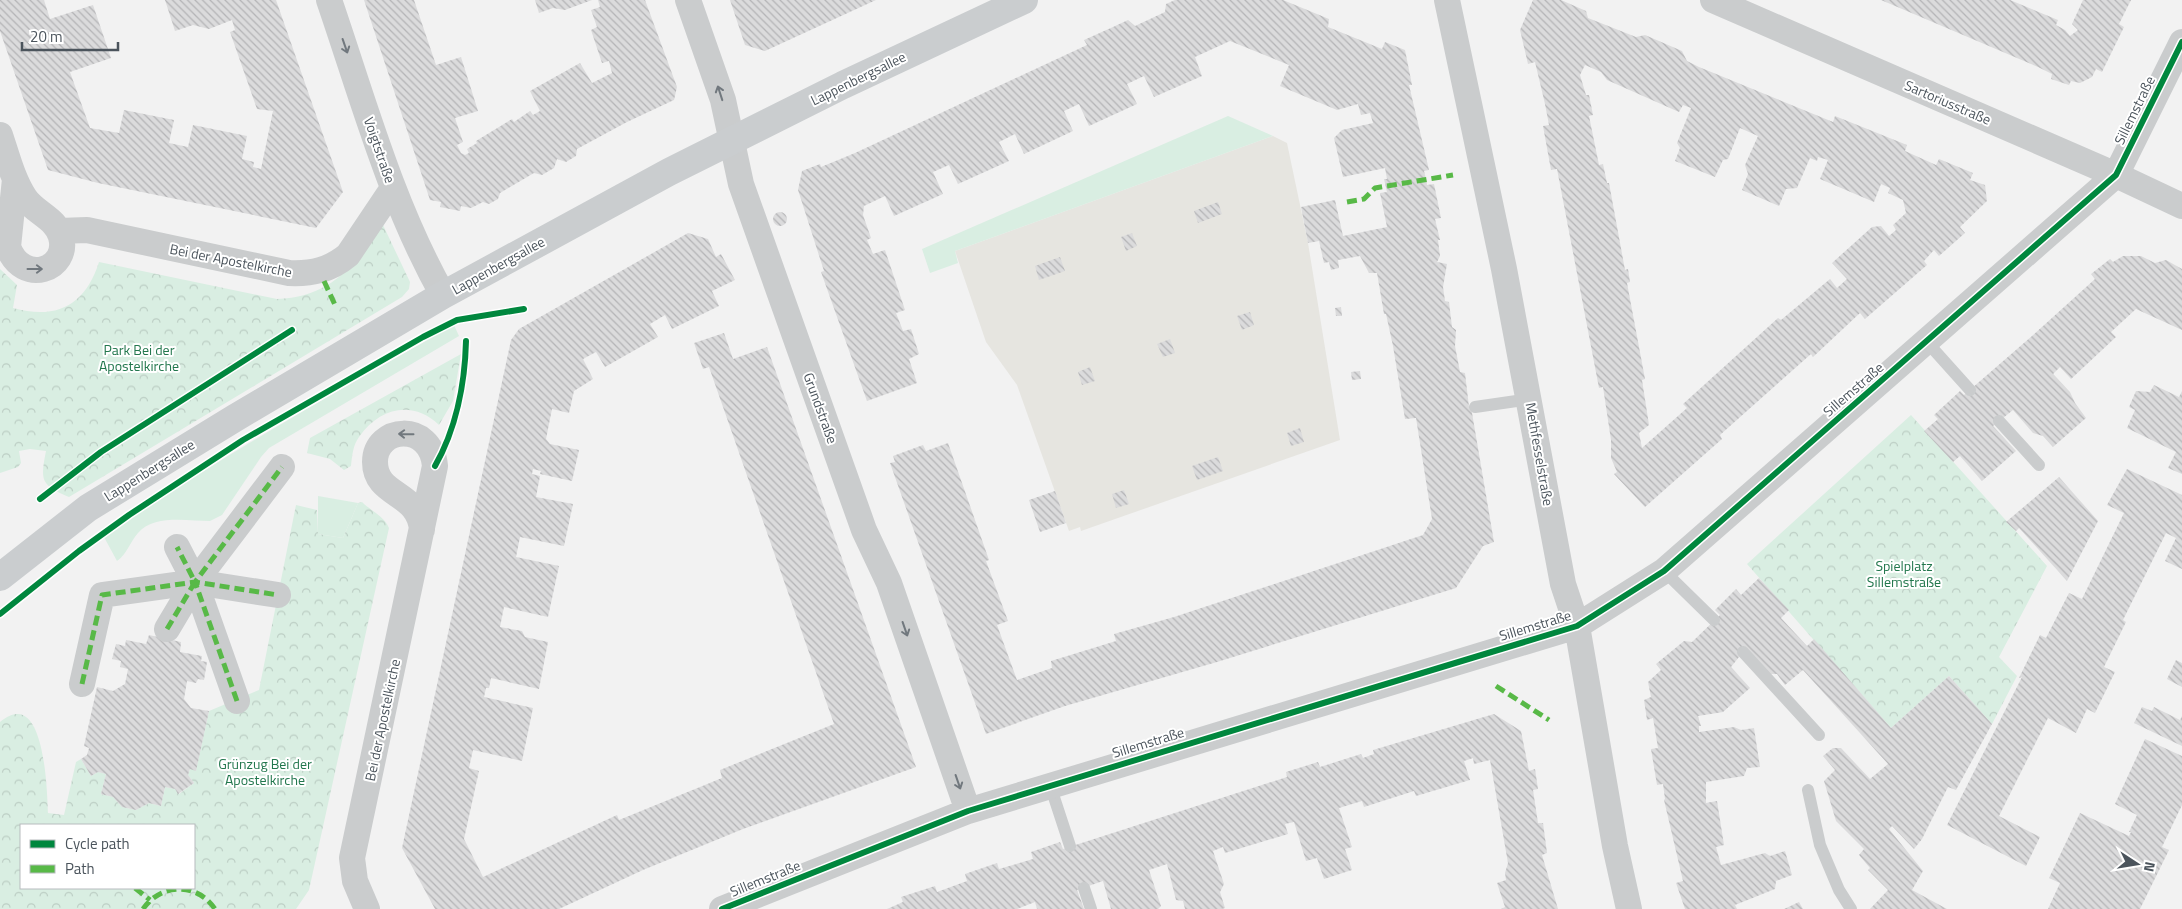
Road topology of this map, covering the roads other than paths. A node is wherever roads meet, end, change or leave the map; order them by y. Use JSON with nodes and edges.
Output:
{"nodes":[{"id":1,"x":329,"y":0,"type":"edge"},
{"id":2,"x":688,"y":0,"type":"edge"},
{"id":3,"x":1024,"y":0,"type":"edge"},
{"id":4,"x":1447,"y":0,"type":"edge"},
{"id":5,"x":1713,"y":0,"type":"edge"},
{"id":6,"x":2182,"y":42,"type":"edge"},
{"id":7,"x":0,"y":134,"type":"edge"},
{"id":8,"x":732,"y":140,"type":"junction"},
{"id":9,"x":2116,"y":175,"type":"junction"},
{"id":10,"x":15,"y":179,"type":"junction"},
{"id":11,"x":392,"y":188,"type":"junction"},
{"id":12,"x":2182,"y":206,"type":"edge"},
{"id":13,"x":59,"y":231,"type":"junction"},
{"id":14,"x":443,"y":295,"type":"junction"},
{"id":15,"x":1926,"y":341,"type":"junction"},
{"id":16,"x":1970,"y":390,"type":"dead end"},
{"id":17,"x":1530,"y":399,"type":"junction"},
{"id":18,"x":1475,"y":407,"type":"dead end"},
{"id":19,"x":1999,"y":421,"type":"dead end"},
{"id":20,"x":2039,"y":465,"type":"dead end"},
{"id":21,"x":282,"y":467,"type":"dead end"},
{"id":22,"x":422,"y":530,"type":"dead end"},
{"id":23,"x":177,"y":547,"type":"dead end"},
{"id":24,"x":1664,"y":571,"type":"junction"},
{"id":25,"x":0,"y":577,"type":"edge"},
{"id":26,"x":195,"y":582,"type":"junction"},
{"id":27,"x":278,"y":596,"type":"dead end"},
{"id":28,"x":1714,"y":620,"type":"dead end"},
{"id":29,"x":1577,"y":626,"type":"junction"},
{"id":30,"x":167,"y":630,"type":"dead end"},
{"id":31,"x":1743,"y":652,"type":"dead end"},
{"id":32,"x":82,"y":684,"type":"dead end"},
{"id":33,"x":237,"y":701,"type":"dead end"},
{"id":34,"x":1819,"y":735,"type":"dead end"},
{"id":35,"x":1050,"y":785,"type":"junction"},
{"id":36,"x":1808,"y":790,"type":"dead end"},
{"id":37,"x":968,"y":811,"type":"junction"},
{"id":38,"x":1070,"y":846,"type":"dead end"},
{"id":39,"x":1084,"y":888,"type":"dead end"},
{"id":40,"x":368,"y":909,"type":"edge"},
{"id":41,"x":722,"y":909,"type":"edge"},
{"id":42,"x":1091,"y":909,"type":"edge"},
{"id":43,"x":1629,"y":909,"type":"edge"},
{"id":44,"x":1851,"y":909,"type":"edge"}],
"edges":[{"from":1,"to":11,"type":"street","name":"Voigtstraße","one_way":true},
{"from":8,"to":2,"type":"street","name":"Grundstraße","one_way":true},
{"from":3,"to":8,"type":"street","name":"Lappenbergsallee"},
{"from":4,"to":17,"type":"street","name":"Methfesselstraße"},
{"from":5,"to":9,"type":"street","name":"Sartoriusstraße"},
{"from":6,"to":9,"type":"street","name":"Sillemstraße"},
{"from":7,"to":10,"type":"street"},
{"from":8,"to":14,"type":"street","name":"Lappenbergsallee"},
{"from":8,"to":37,"type":"street","name":"Grundstraße","one_way":true},
{"from":9,"to":12,"type":"street","name":"Sartoriusstraße"},
{"from":9,"to":15,"type":"street","name":"Sillemstraße"},
{"from":10,"to":13,"type":"street"},
{"from":10,"to":13,"type":"street","one_way":true},
{"from":11,"to":13,"type":"street","name":"Bei der Apostelkirche"},
{"from":11,"to":14,"type":"street","name":"Voigtstraße"},
{"from":14,"to":25,"type":"street","name":"Lappenbergsallee"},
{"from":15,"to":16,"type":"lane"},
{"from":15,"to":24,"type":"street","name":"Sillemstraße"},
{"from":17,"to":18,"type":"lane"},
{"from":17,"to":29,"type":"street","name":"Methfesselstraße"},
{"from":19,"to":20,"type":"lane"},
{"from":21,"to":26,"type":"street"},
{"from":22,"to":40,"type":"street","name":"Bei der Apostelkirche"},
{"from":23,"to":26,"type":"street"},
{"from":24,"to":28,"type":"lane"},
{"from":24,"to":29,"type":"street","name":"Sillemstraße"},
{"from":26,"to":27,"type":"street"},
{"from":26,"to":30,"type":"street"},
{"from":26,"to":32,"type":"street"},
{"from":26,"to":33,"type":"street"},
{"from":29,"to":35,"type":"street","name":"Sillemstraße"},
{"from":29,"to":43,"type":"street","name":"Methfesselstraße"},
{"from":31,"to":34,"type":"lane"},
{"from":35,"to":37,"type":"street","name":"Sillemstraße"},
{"from":35,"to":38,"type":"lane"},
{"from":36,"to":44,"type":"lane"},
{"from":37,"to":41,"type":"street","name":"Sillemstraße"},
{"from":39,"to":42,"type":"lane"}]}
